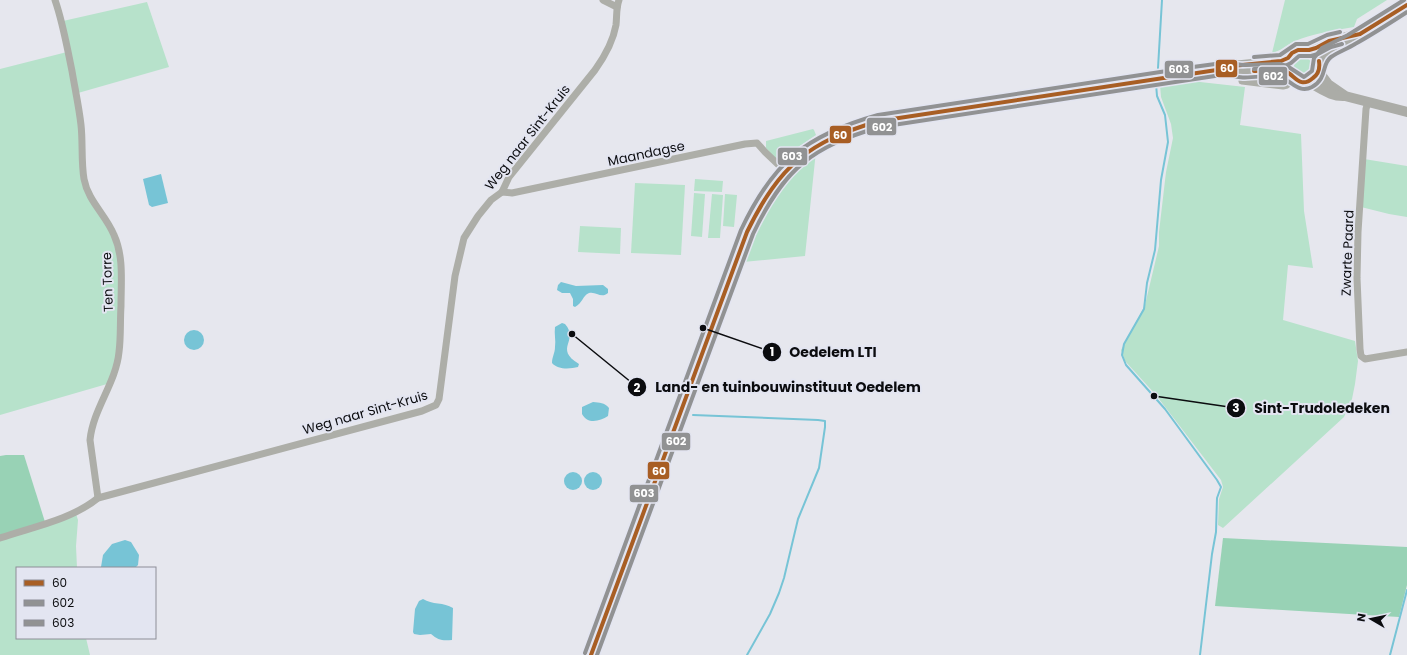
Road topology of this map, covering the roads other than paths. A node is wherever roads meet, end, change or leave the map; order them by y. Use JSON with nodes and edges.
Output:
{"nodes":[{"id":1,"x":56,"y":0,"type":"edge"},
{"id":2,"x":603,"y":0,"type":"edge"},
{"id":3,"x":618,"y":3,"type":"edge"},
{"id":4,"x":1407,"y":4,"type":"edge"},
{"id":5,"x":1360,"y":34,"type":"junction"},
{"id":6,"x":1309,"y":50,"type":"junction"},
{"id":7,"x":1288,"y":58,"type":"junction"},
{"id":8,"x":1319,"y":61,"type":"junction"},
{"id":9,"x":1245,"y":68,"type":"junction"},
{"id":10,"x":1319,"y":72,"type":"junction"},
{"id":11,"x":1290,"y":76,"type":"junction"},
{"id":12,"x":1308,"y":82,"type":"junction"},
{"id":13,"x":1345,"y":96,"type":"junction"},
{"id":14,"x":1368,"y":102,"type":"junction"},
{"id":15,"x":1407,"y":112,"type":"edge"},
{"id":16,"x":785,"y":171,"type":"junction"},
{"id":17,"x":502,"y":192,"type":"junction"},
{"id":18,"x":1407,"y":352,"type":"edge"},
{"id":19,"x":98,"y":498,"type":"junction"},
{"id":20,"x":0,"y":538,"type":"edge"},
{"id":21,"x":591,"y":655,"type":"edge"}],
"edges":[{"from":1,"to":19,"type":"street","name":"Ten Torre"},
{"from":2,"to":3,"type":"street"},
{"from":3,"to":17,"type":"street","name":"Weg naar Sint-Kruis"},
{"from":4,"to":5,"type":"main road"},
{"from":5,"to":6,"type":"main road"},
{"from":5,"to":8,"type":"main road"},
{"from":6,"to":7,"type":"main road"},
{"from":6,"to":8,"type":"main road"},
{"from":7,"to":9,"type":"main road"},
{"from":7,"to":11,"type":"main road"},
{"from":8,"to":10,"type":"main road"},
{"from":9,"to":11,"type":"main road"},
{"from":9,"to":11,"type":"street"},
{"from":9,"to":16,"type":"main road"},
{"from":10,"to":12,"type":"main road"},
{"from":10,"to":13,"type":"main road"},
{"from":11,"to":12,"type":"main road"},
{"from":12,"to":13,"type":"main road"},
{"from":13,"to":14,"type":"main road"},
{"from":14,"to":15,"type":"main road"},
{"from":14,"to":18,"type":"street","name":"Zwarte Paard"},
{"from":16,"to":17,"type":"street","name":"Maandagse"},
{"from":16,"to":21,"type":"main road"},
{"from":17,"to":19,"type":"street","name":"Weg naar Sint-Kruis"},
{"from":19,"to":20,"type":"street","name":"Weg naar Sint-Kruis"}]}
